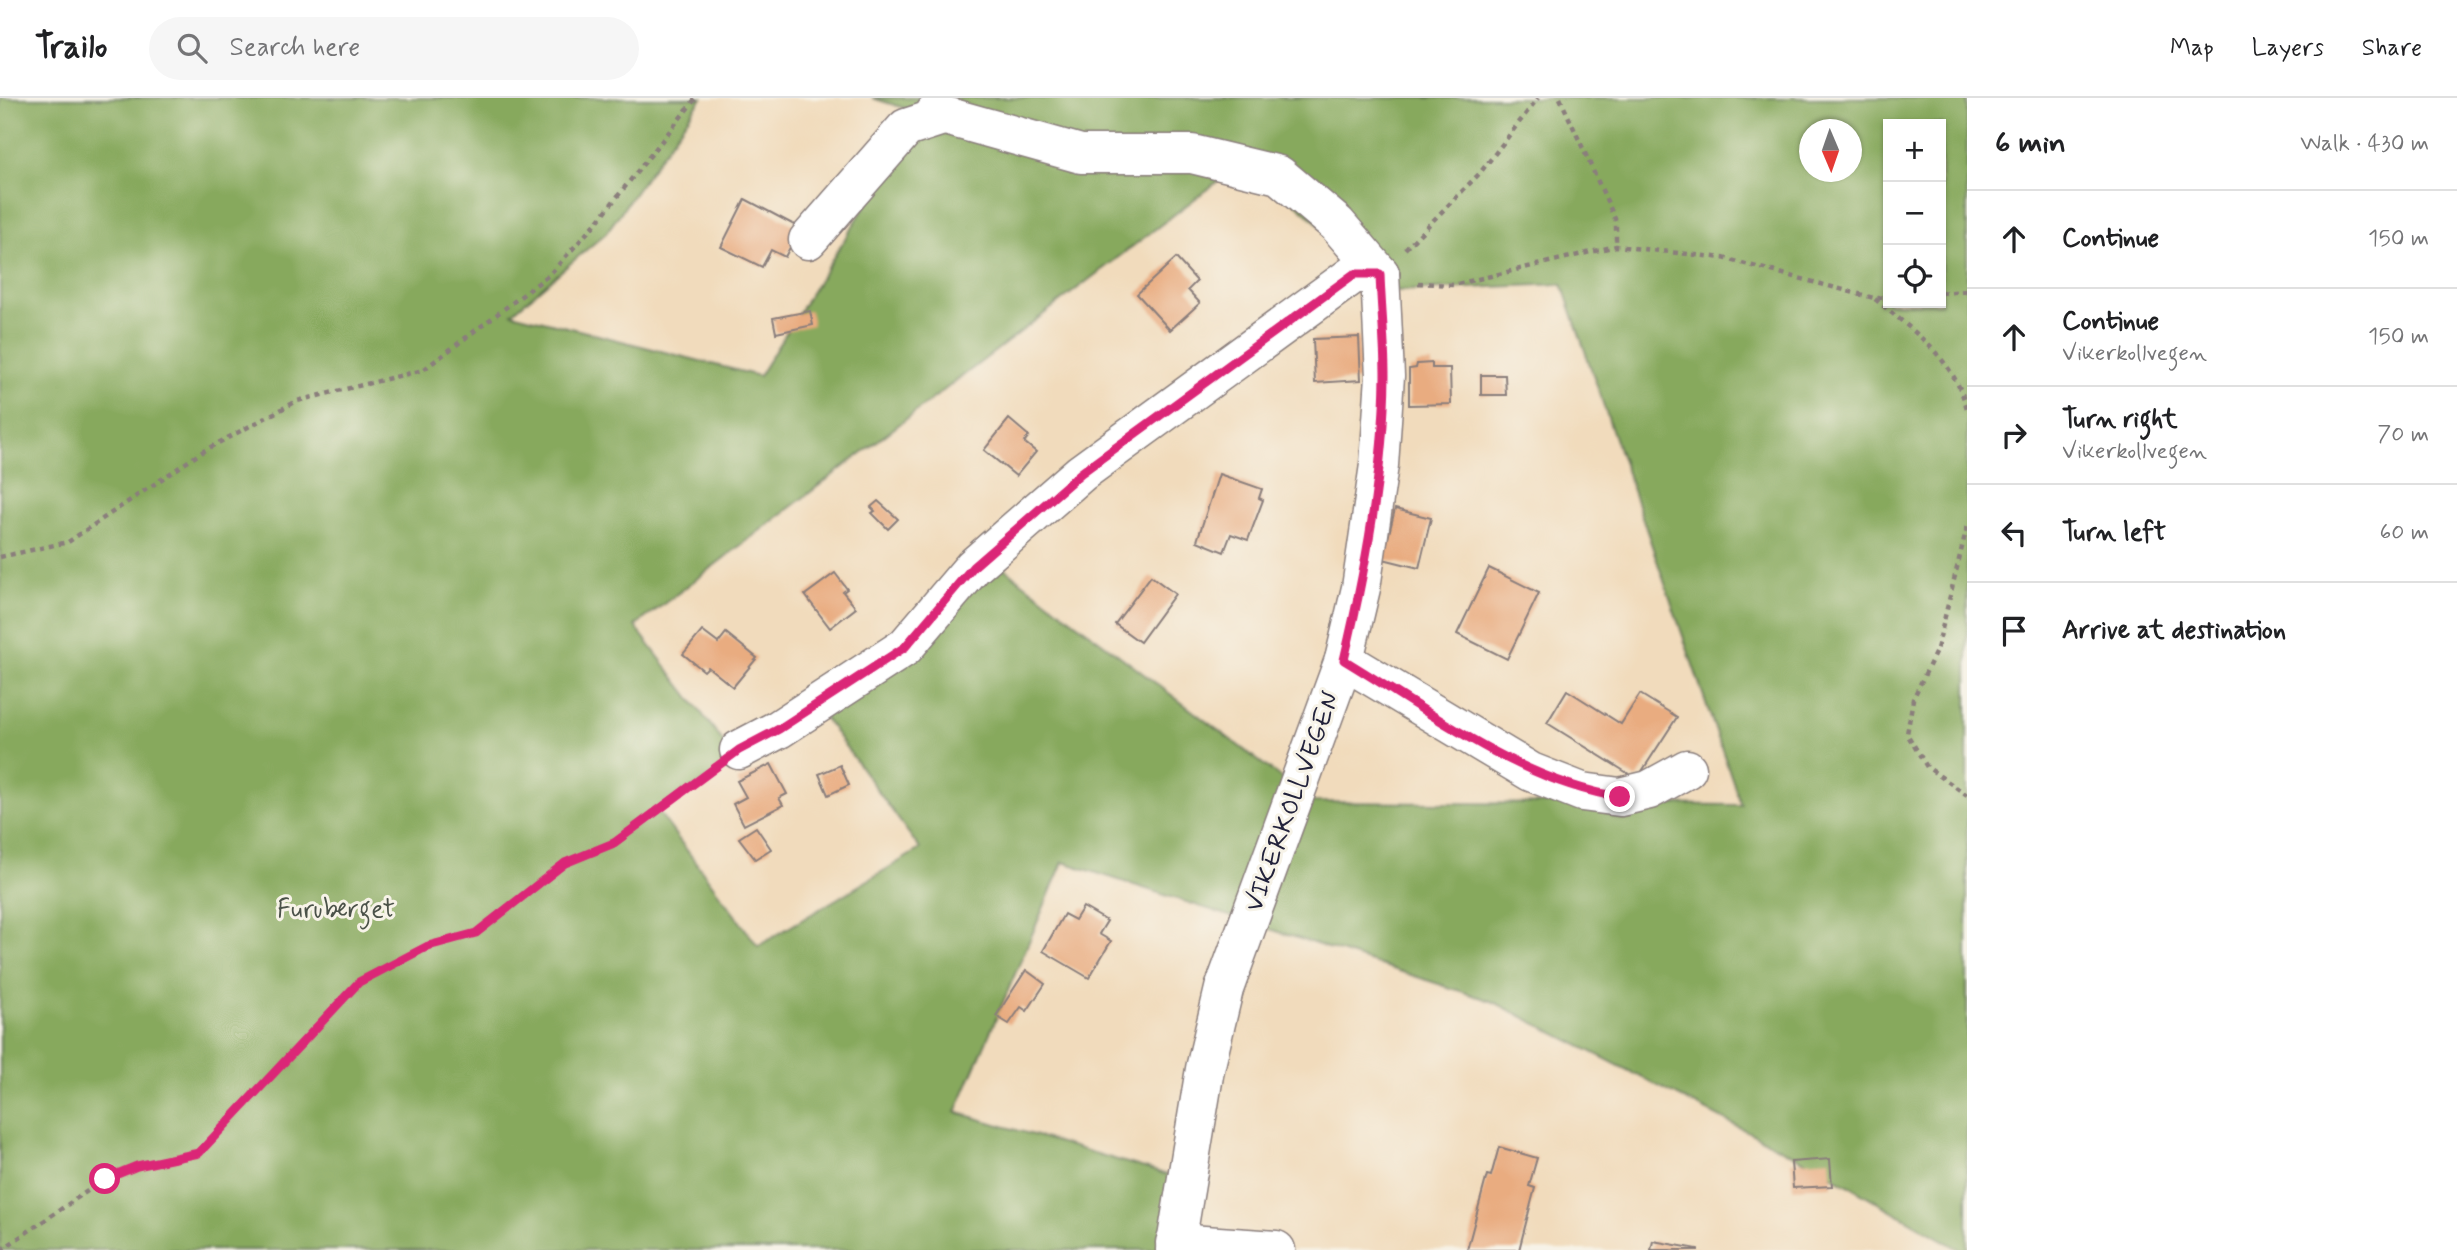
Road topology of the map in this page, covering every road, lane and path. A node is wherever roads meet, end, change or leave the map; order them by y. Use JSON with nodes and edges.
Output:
{"nodes":[{"id":1,"x":696,"y":98,"type":"edge"},
{"id":2,"x":1538,"y":98,"type":"edge"},
{"id":3,"x":1560,"y":98,"type":"edge"},
{"id":4,"x":808,"y":240,"type":"dead end"},
{"id":5,"x":1616,"y":246,"type":"junction"},
{"id":6,"x":1380,"y":274,"type":"junction"},
{"id":7,"x":1967,"y":291,"type":"edge"},
{"id":8,"x":1946,"y":293,"type":"edge"},
{"id":9,"x":1883,"y":297,"type":"edge"},
{"id":10,"x":1874,"y":298,"type":"junction"},
{"id":11,"x":1967,"y":409,"type":"edge"},
{"id":12,"x":1967,"y":527,"type":"edge"},
{"id":13,"x":0,"y":557,"type":"edge"},
{"id":14,"x":1344,"y":660,"type":"junction"},
{"id":15,"x":739,"y":750,"type":"joint"},
{"id":16,"x":1688,"y":769,"type":"dead end"},
{"id":17,"x":1967,"y":795,"type":"edge"},
{"id":18,"x":1175,"y":1247,"type":"edge"},
{"id":19,"x":1,"y":1250,"type":"edge"},
{"id":20,"x":1276,"y":1250,"type":"edge"}],
"edges":[{"from":1,"to":13,"type":"path"},
{"from":2,"to":6,"type":"path"},
{"from":3,"to":5,"type":"path"},
{"from":4,"to":6,"type":"street"},
{"from":5,"to":6,"type":"path"},
{"from":5,"to":10,"type":"path"},
{"from":6,"to":14,"type":"street","name":"VIKERKOLLVEGEN"},
{"from":6,"to":15,"type":"street"},
{"from":7,"to":8,"type":"path"},
{"from":9,"to":10,"type":"path"},
{"from":10,"to":11,"type":"path"},
{"from":12,"to":17,"type":"path"},
{"from":14,"to":16,"type":"street"},
{"from":14,"to":18,"type":"street","name":"VIKERKOLLVEGEN"},
{"from":15,"to":19,"type":"path"},
{"from":18,"to":20,"type":"street"}]}
